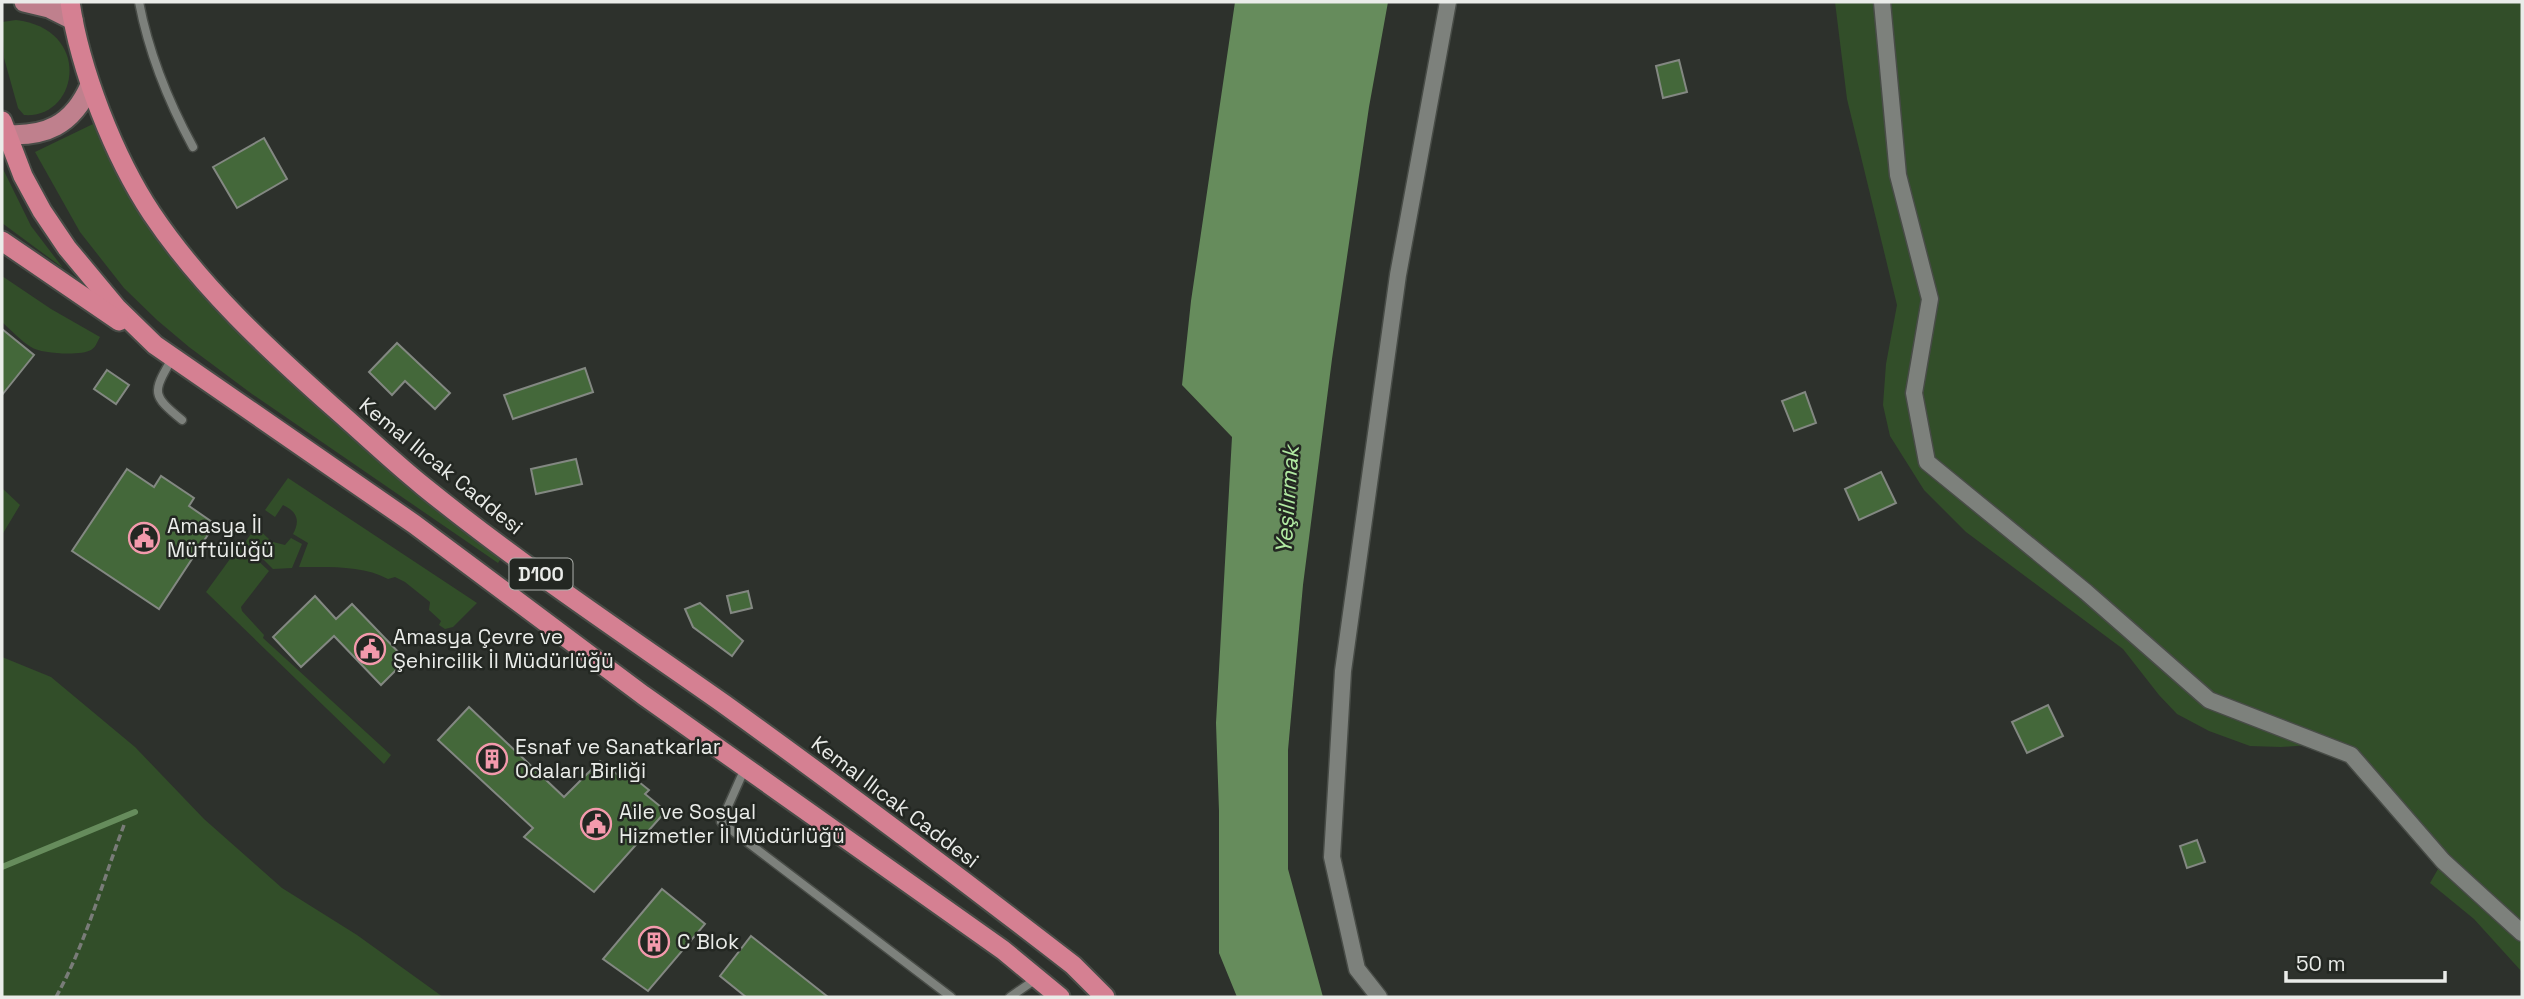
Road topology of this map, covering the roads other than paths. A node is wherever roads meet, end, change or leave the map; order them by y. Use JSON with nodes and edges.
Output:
{"nodes":[{"id":1,"x":24,"y":2,"type":"edge"},
{"id":2,"x":139,"y":2,"type":"edge"},
{"id":3,"x":1448,"y":2,"type":"edge"},
{"id":4,"x":1882,"y":2,"type":"edge"},
{"id":5,"x":71,"y":11,"type":"edge"},
{"id":6,"x":90,"y":85,"type":"junction"},
{"id":7,"x":3,"y":130,"type":"edge"},
{"id":8,"x":193,"y":147,"type":"dead end"},
{"id":9,"x":2,"y":241,"type":"edge"},
{"id":10,"x":155,"y":345,"type":"junction"},
{"id":11,"x":173,"y":357,"type":"junction"},
{"id":12,"x":182,"y":420,"type":"dead end"},
{"id":13,"x":745,"y":768,"type":"junction"},
{"id":14,"x":2522,"y":933,"type":"edge"},
{"id":15,"x":1037,"y":979,"type":"junction"},
{"id":16,"x":951,"y":997,"type":"edge"},
{"id":17,"x":1010,"y":997,"type":"edge"},
{"id":18,"x":1060,"y":997,"type":"edge"},
{"id":19,"x":1105,"y":997,"type":"edge"},
{"id":20,"x":1379,"y":997,"type":"edge"}],
"edges":[{"from":1,"to":5,"type":"main road"},
{"from":2,"to":8,"type":"lane"},
{"from":3,"to":20,"type":"street"},
{"from":4,"to":14,"type":"street"},
{"from":5,"to":6,"type":"highway","name":"Kemal Ilıcak Caddesi","number":"D100"},
{"from":6,"to":7,"type":"main road"},
{"from":6,"to":19,"type":"highway","name":"Kemal Ilıcak Caddesi","number":"D100"},
{"from":7,"to":10,"type":"highway","number":"D100"},
{"from":9,"to":10,"type":"highway"},
{"from":10,"to":11,"type":"highway","number":"D100"},
{"from":11,"to":12,"type":"lane"},
{"from":11,"to":13,"type":"highway","number":"D100"},
{"from":13,"to":15,"type":"highway","number":"D100"},
{"from":13,"to":16,"type":"lane"},
{"from":15,"to":17,"type":"lane"},
{"from":15,"to":18,"type":"highway","number":"D100"}]}
